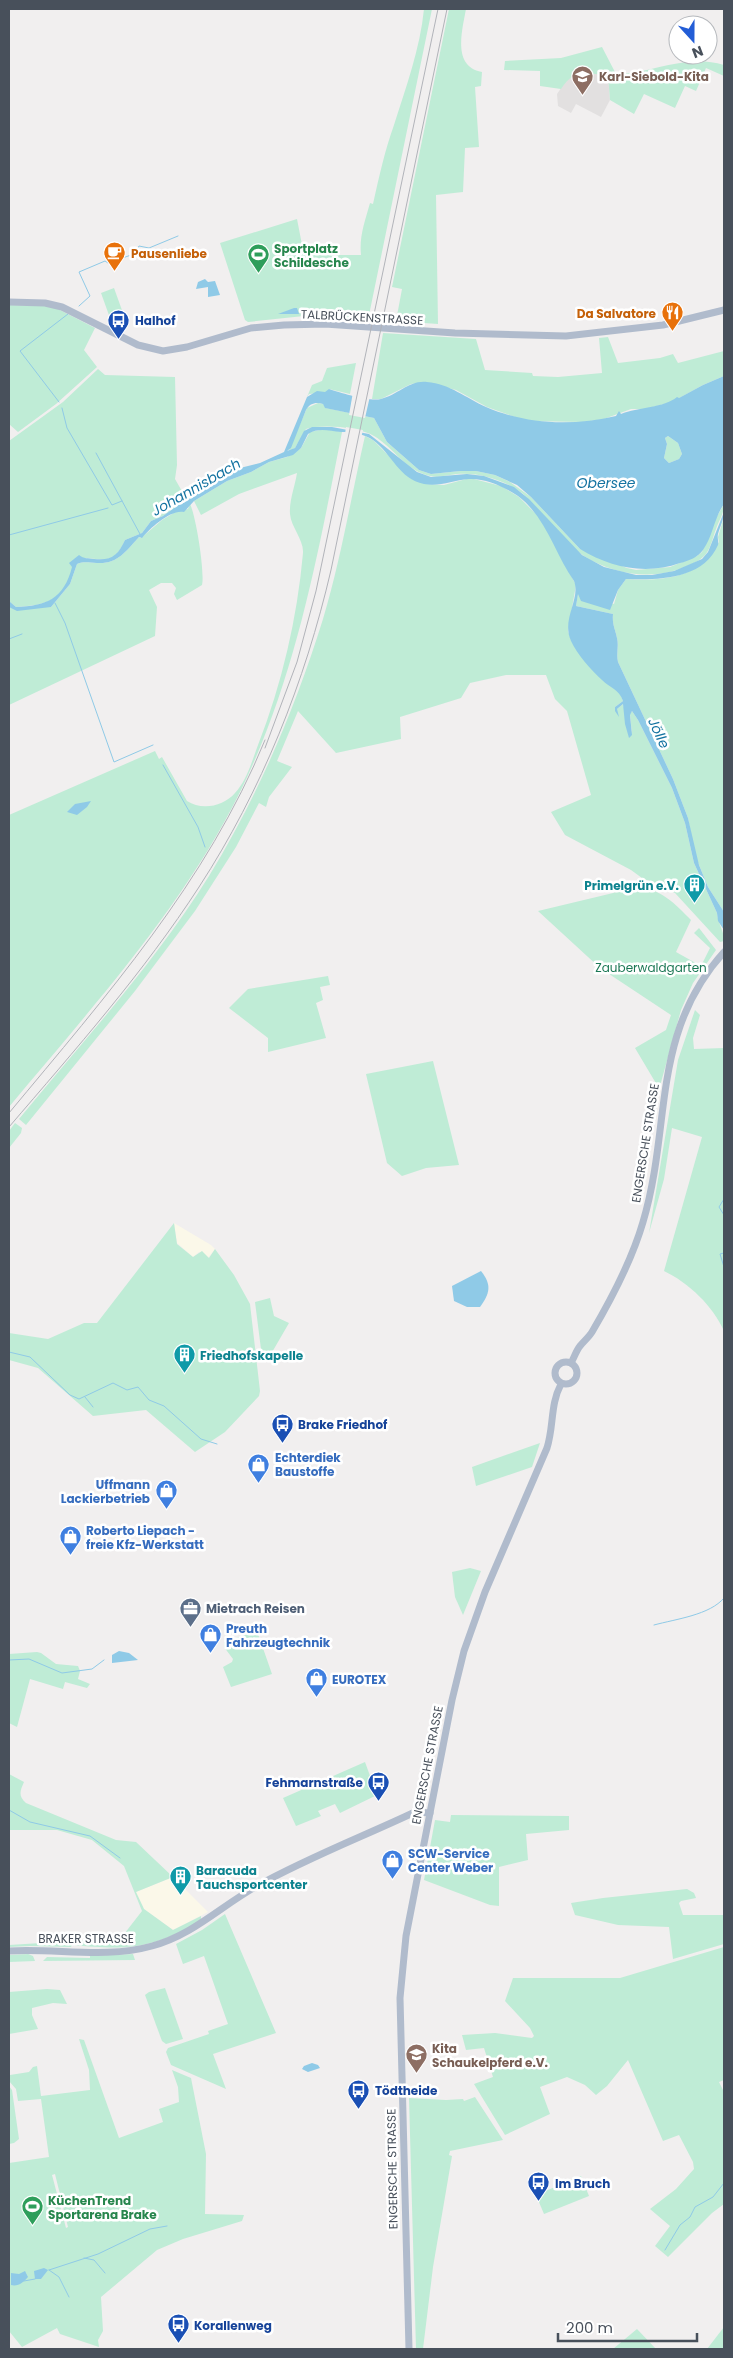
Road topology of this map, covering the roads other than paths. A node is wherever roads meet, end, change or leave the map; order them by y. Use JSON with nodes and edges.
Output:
{"nodes":[{"id":1,"x":9,"y":302,"type":"edge"},
{"id":2,"x":724,"y":310,"type":"edge"},
{"id":3,"x":724,"y":952,"type":"edge"},
{"id":4,"x":571,"y":1363,"type":"junction"},
{"id":5,"x":561,"y":1384,"type":"junction"},
{"id":6,"x":430,"y":1813,"type":"junction"},
{"id":7,"x":9,"y":1951,"type":"edge"},
{"id":8,"x":409,"y":2349,"type":"edge"}],
"edges":[{"from":1,"to":2,"type":"main road","name":"TALBRÜCKENSTRASSE"},
{"from":3,"to":4,"type":"main road","name":"ENGERSCHE STRASSE"},
{"from":4,"to":5,"type":"main road"},
{"from":4,"to":5,"type":"main road"},
{"from":5,"to":6,"type":"main road","name":"ENGERSCHE STRASSE"},
{"from":6,"to":7,"type":"main road","name":"BRAKER STRASSE"},
{"from":6,"to":8,"type":"main road","name":"ENGERSCHE STRASSE"}]}
